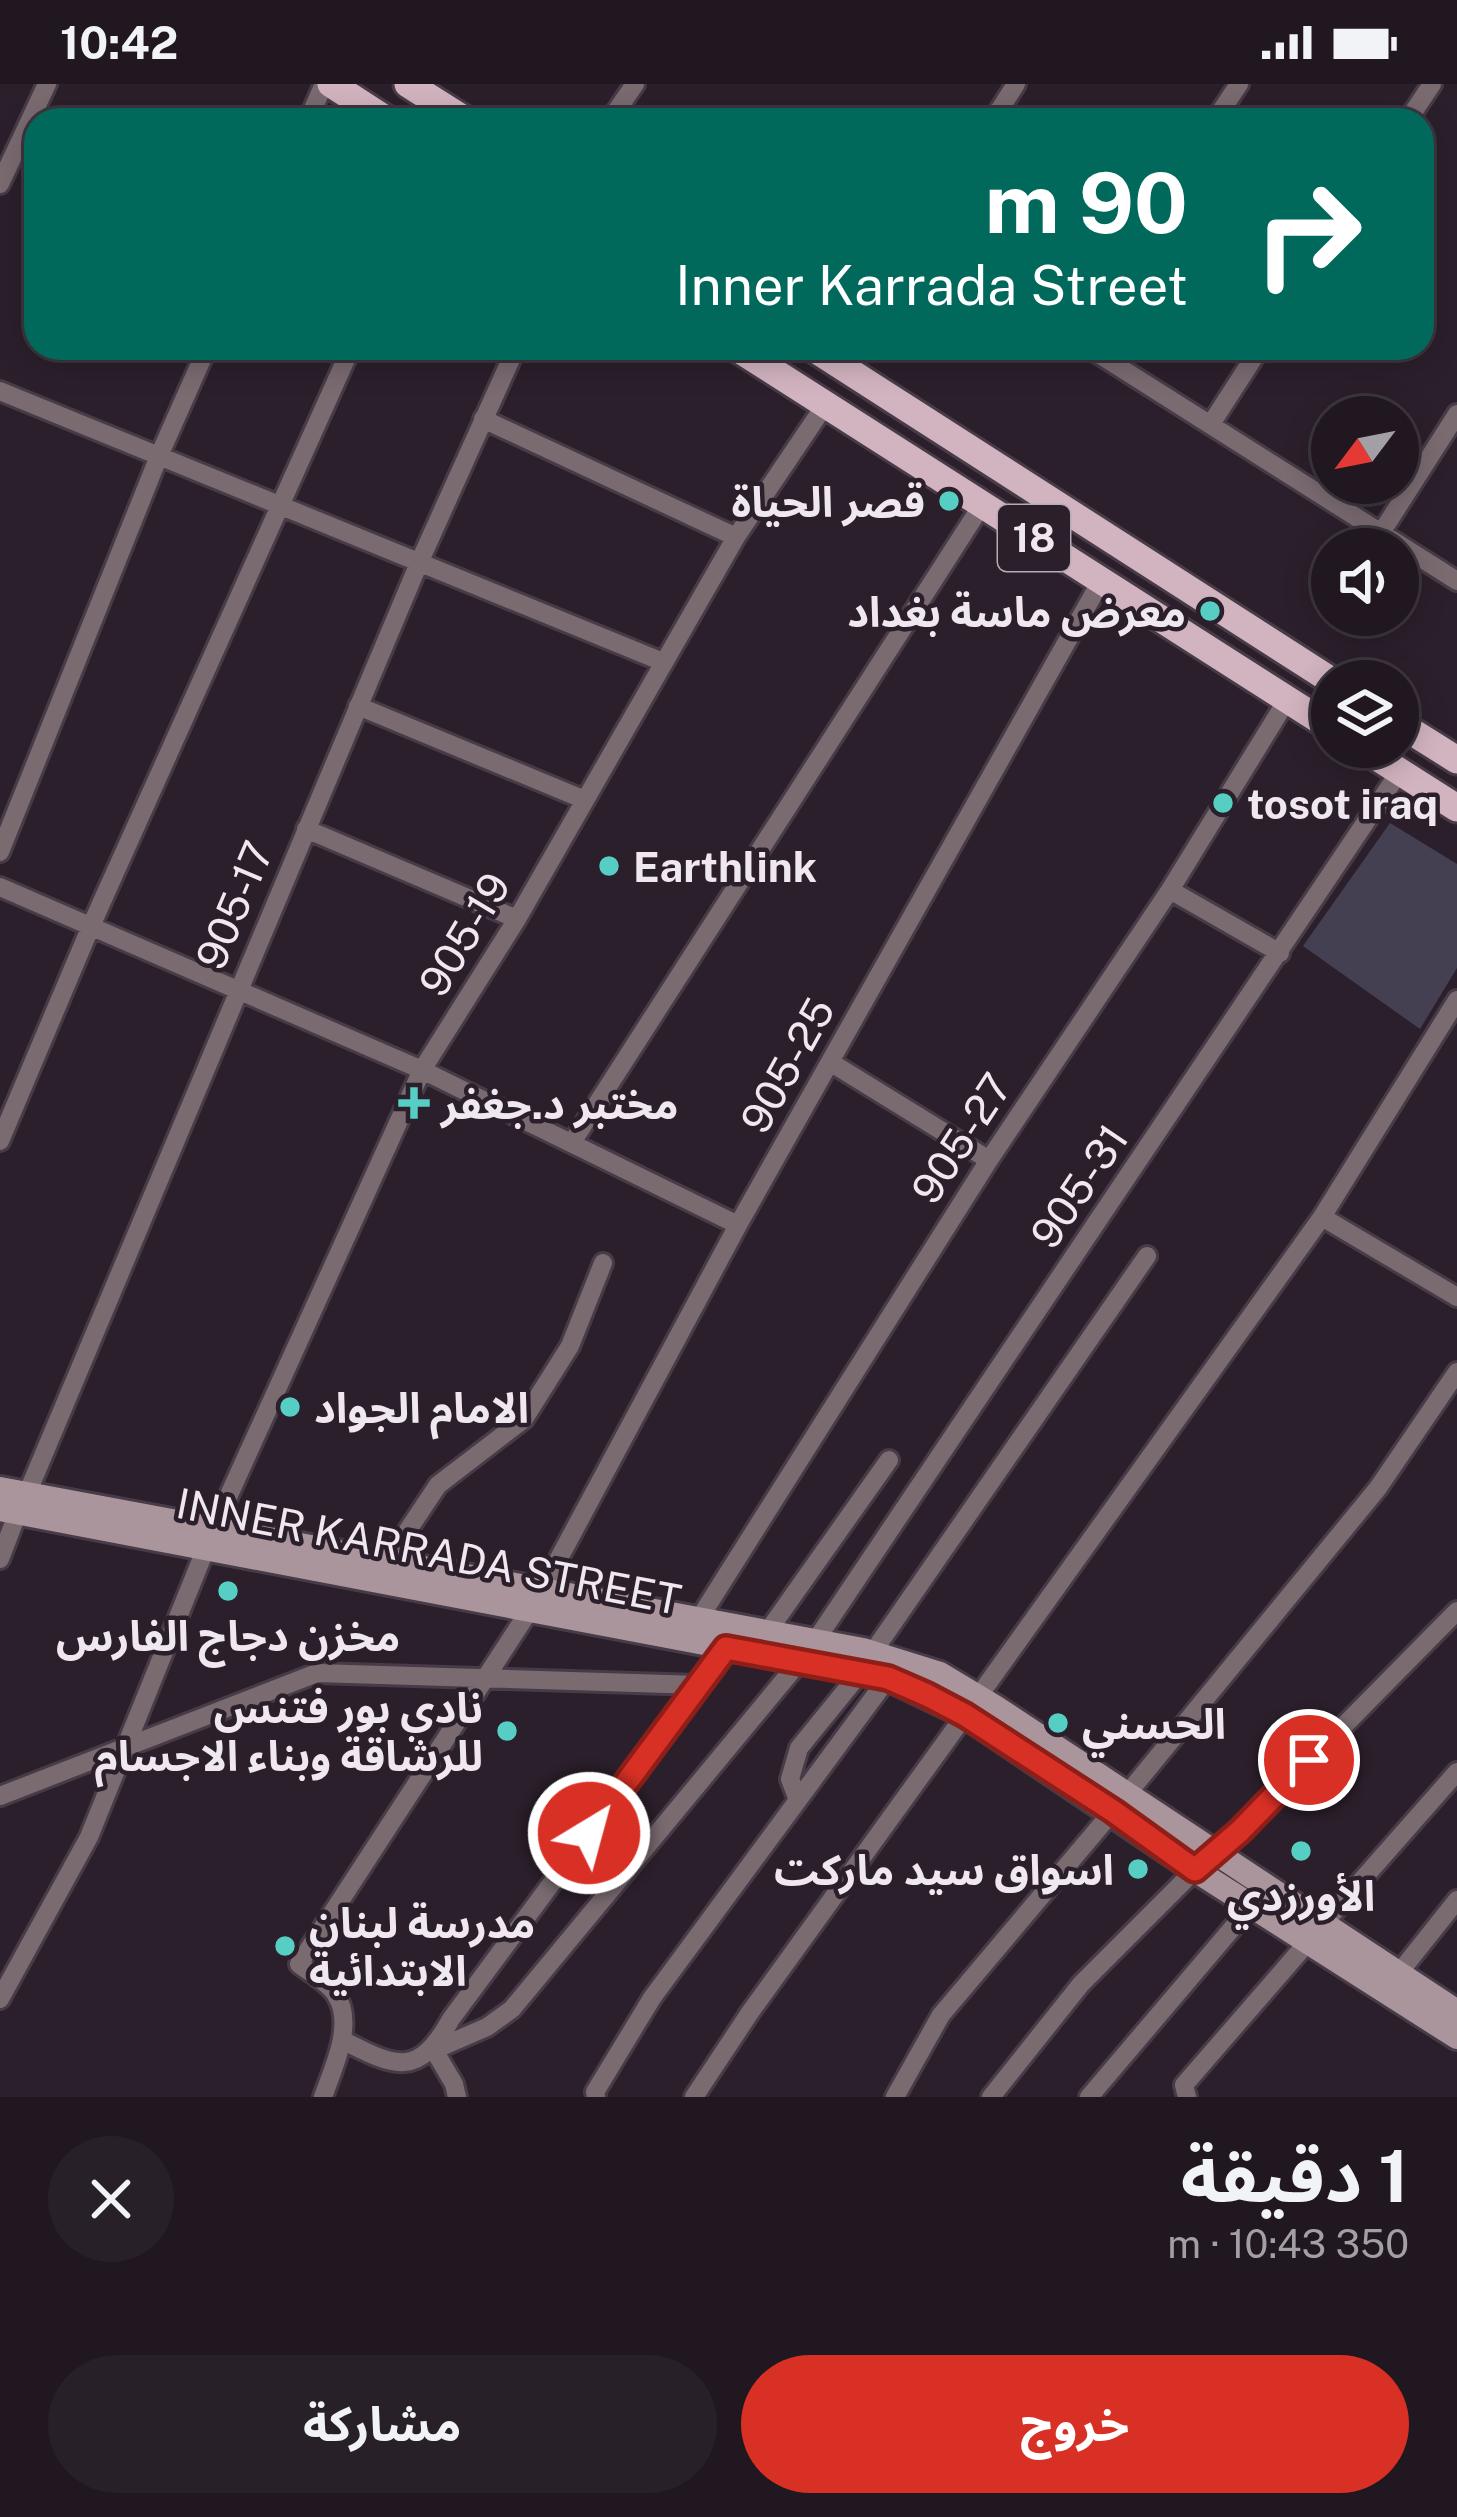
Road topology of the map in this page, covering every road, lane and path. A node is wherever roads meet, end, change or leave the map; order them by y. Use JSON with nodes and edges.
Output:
{"nodes":[{"id":1,"x":328,"y":84,"type":"edge"},
{"id":2,"x":408,"y":84,"type":"edge"},
{"id":3,"x":367,"y":108,"type":"edge"},
{"id":4,"x":446,"y":108,"type":"edge"},
{"id":5,"x":24,"y":133,"type":"edge"},
{"id":6,"x":0,"y":184,"type":"edge"},
{"id":7,"x":202,"y":360,"type":"edge"},
{"id":8,"x":346,"y":360,"type":"edge"},
{"id":9,"x":510,"y":360,"type":"edge"},
{"id":10,"x":756,"y":360,"type":"edge"},
{"id":11,"x":850,"y":360,"type":"edge"},
{"id":12,"x":1108,"y":360,"type":"edge"},
{"id":13,"x":1252,"y":360,"type":"edge"},
{"id":14,"x":0,"y":391,"type":"edge"},
{"id":15,"x":825,"y":405,"type":"junction"},
{"id":16,"x":1457,"y":414,"type":"edge"},
{"id":17,"x":482,"y":419,"type":"junction"},
{"id":18,"x":1211,"y":424,"type":"junction"},
{"id":19,"x":159,"y":456,"type":"junction"},
{"id":20,"x":982,"y":505,"type":"junction"},
{"id":21,"x":282,"y":506,"type":"junction"},
{"id":22,"x":1374,"y":528,"type":"edge"},
{"id":23,"x":1385,"y":528,"type":"edge"},
{"id":24,"x":736,"y":537,"type":"junction"},
{"id":25,"x":1419,"y":557,"type":"edge"},
{"id":26,"x":418,"y":563,"type":"junction"},
{"id":27,"x":1102,"y":581,"type":"junction"},
{"id":28,"x":1457,"y":581,"type":"edge"},
{"id":29,"x":663,"y":662,"type":"junction"},
{"id":30,"x":1311,"y":667,"type":"edge"},
{"id":31,"x":1288,"y":700,"type":"junction"},
{"id":32,"x":358,"y":706,"type":"junction"},
{"id":33,"x":1311,"y":715,"type":"edge"},
{"id":34,"x":1419,"y":736,"type":"edge"},
{"id":35,"x":1457,"y":760,"type":"edge"},
{"id":36,"x":1394,"y":768,"type":"edge"},
{"id":37,"x":1400,"y":772,"type":"junction"},
{"id":38,"x":585,"y":800,"type":"junction"},
{"id":39,"x":1457,"y":808,"type":"edge"},
{"id":40,"x":306,"y":829,"type":"junction"},
{"id":41,"x":0,"y":852,"type":"edge"},
{"id":42,"x":0,"y":887,"type":"edge"},
{"id":43,"x":1170,"y":890,"type":"junction"},
{"id":44,"x":517,"y":919,"type":"junction"},
{"id":45,"x":91,"y":926,"type":"junction"},
{"id":46,"x":1280,"y":953,"type":"junction"},
{"id":47,"x":238,"y":988,"type":"junction"},
{"id":48,"x":1457,"y":1000,"type":"edge"},
{"id":49,"x":830,"y":1062,"type":"junction"},
{"id":50,"x":422,"y":1070,"type":"junction"},
{"id":51,"x":0,"y":1141,"type":"edge"},
{"id":52,"x":573,"y":1141,"type":"junction"},
{"id":53,"x":988,"y":1160,"type":"junction"},
{"id":54,"x":1322,"y":1216,"type":"junction"},
{"id":55,"x":738,"y":1225,"type":"junction"},
{"id":56,"x":1147,"y":1256,"type":"dead end"},
{"id":57,"x":603,"y":1263,"type":"dead end"},
{"id":58,"x":1457,"y":1297,"type":"edge"},
{"id":59,"x":1457,"y":1372,"type":"edge"},
{"id":60,"x":889,"y":1460,"type":"dead end"},
{"id":61,"x":0,"y":1489,"type":"edge"},
{"id":62,"x":15,"y":1505,"type":"edge"},
{"id":63,"x":210,"y":1538,"type":"junction"},
{"id":64,"x":0,"y":1559,"type":"edge"},
{"id":65,"x":388,"y":1560,"type":"junction"},
{"id":66,"x":537,"y":1598,"type":"junction"},
{"id":67,"x":1457,"y":1611,"type":"edge"},
{"id":68,"x":699,"y":1619,"type":"junction"},
{"id":69,"x":768,"y":1631,"type":"junction"},
{"id":70,"x":726,"y":1648,"type":"junction"},
{"id":71,"x":808,"y":1650,"type":"junction"},
{"id":72,"x":867,"y":1662,"type":"junction"},
{"id":73,"x":888,"y":1678,"type":"junction"},
{"id":74,"x":482,"y":1681,"type":"junction"},
{"id":75,"x":698,"y":1684,"type":"junction"},
{"id":76,"x":972,"y":1706,"type":"junction"},
{"id":77,"x":126,"y":1745,"type":"junction"},
{"id":78,"x":1457,"y":1772,"type":"edge"},
{"id":79,"x":0,"y":1796,"type":"edge"},
{"id":80,"x":798,"y":1800,"type":"junction"},
{"id":81,"x":1120,"y":1802,"type":"junction"},
{"id":82,"x":1216,"y":1851,"type":"junction"},
{"id":83,"x":1195,"y":1870,"type":"junction"},
{"id":84,"x":1457,"y":1900,"type":"edge"},
{"id":85,"x":1252,"y":1905,"type":"junction"},
{"id":86,"x":1325,"y":1922,"type":"junction"},
{"id":87,"x":1307,"y":1942,"type":"junction"},
{"id":88,"x":1399,"y":1973,"type":"junction"},
{"id":89,"x":0,"y":1999,"type":"edge"},
{"id":90,"x":1457,"y":2012,"type":"edge"},
{"id":91,"x":1457,"y":2037,"type":"edge"},
{"id":92,"x":342,"y":2040,"type":"junction"},
{"id":93,"x":434,"y":2050,"type":"junction"},
{"id":94,"x":323,"y":2097,"type":"edge"},
{"id":95,"x":457,"y":2097,"type":"edge"},
{"id":96,"x":596,"y":2097,"type":"edge"},
{"id":97,"x":694,"y":2097,"type":"edge"},
{"id":98,"x":895,"y":2097,"type":"edge"},
{"id":99,"x":991,"y":2097,"type":"edge"},
{"id":100,"x":1089,"y":2097,"type":"edge"},
{"id":101,"x":1186,"y":2097,"type":"edge"}],
"edges":[{"from":1,"to":3,"type":"main road"},
{"from":2,"to":4,"type":"main road"},
{"from":5,"to":6,"type":"street"},
{"from":7,"to":19,"type":"street"},
{"from":8,"to":21,"type":"street"},
{"from":9,"to":17,"type":"street","name":"905-17"},
{"from":10,"to":15,"type":"main road","number":"18"},
{"from":11,"to":30,"type":"main road","number":"18"},
{"from":12,"to":18,"type":"street"},
{"from":13,"to":18,"type":"street"},
{"from":14,"to":19,"type":"street"},
{"from":15,"to":20,"type":"main road","number":"18"},
{"from":15,"to":24,"type":"street","name":"905-19"},
{"from":16,"to":23,"type":"street"},
{"from":17,"to":24,"type":"street"},
{"from":17,"to":26,"type":"street","name":"905-17"},
{"from":18,"to":22,"type":"street"},
{"from":19,"to":21,"type":"street"},
{"from":19,"to":41,"type":"street"},
{"from":20,"to":27,"type":"main road","number":"18"},
{"from":20,"to":52,"type":"street"},
{"from":21,"to":26,"type":"street"},
{"from":21,"to":45,"type":"street"},
{"from":24,"to":29,"type":"street","name":"905-19"},
{"from":25,"to":28,"type":"street"},
{"from":26,"to":29,"type":"street"},
{"from":26,"to":32,"type":"street","name":"905-17"},
{"from":27,"to":31,"type":"main road","number":"18"},
{"from":27,"to":49,"type":"street","name":"905-25"},
{"from":29,"to":38,"type":"street","name":"905-19"},
{"from":31,"to":33,"type":"main road","number":"18"},
{"from":31,"to":43,"type":"street","name":"905-27"},
{"from":32,"to":38,"type":"street"},
{"from":32,"to":40,"type":"street","name":"905-17"},
{"from":34,"to":35,"type":"main road"},
{"from":36,"to":37,"type":"main road"},
{"from":37,"to":39,"type":"main road"},
{"from":37,"to":46,"type":"street","name":"905-31"},
{"from":38,"to":44,"type":"street","name":"905-19"},
{"from":40,"to":44,"type":"street"},
{"from":40,"to":47,"type":"street","name":"905-17"},
{"from":42,"to":45,"type":"street"},
{"from":43,"to":46,"type":"street"},
{"from":43,"to":53,"type":"street","name":"905-27"},
{"from":44,"to":50,"type":"street","name":"905-19"},
{"from":45,"to":47,"type":"street"},
{"from":45,"to":51,"type":"street"},
{"from":46,"to":71,"type":"street","name":"905-31"},
{"from":47,"to":50,"type":"street"},
{"from":47,"to":62,"type":"street","name":"905-17"},
{"from":48,"to":54,"type":"street"},
{"from":49,"to":53,"type":"street"},
{"from":49,"to":55,"type":"street","name":"905-25"},
{"from":50,"to":52,"type":"street"},
{"from":50,"to":63,"type":"street","name":"905-19"},
{"from":52,"to":55,"type":"street"},
{"from":53,"to":68,"type":"street","name":"905-27"},
{"from":54,"to":58,"type":"street"},
{"from":54,"to":76,"type":"street"},
{"from":55,"to":66,"type":"street","name":"905-25"},
{"from":56,"to":72,"type":"street"},
{"from":57,"to":65,"type":"street"},
{"from":59,"to":81,"type":"street"},
{"from":60,"to":69,"type":"street"},
{"from":61,"to":62,"type":"main road","name":"INNER KARRADA STREET"},
{"from":62,"to":63,"type":"main road","name":"INNER KARRADA STREET"},
{"from":62,"to":64,"type":"street","name":"905-17"},
{"from":63,"to":65,"type":"main road","name":"INNER KARRADA STREET"},
{"from":63,"to":66,"type":"main road","name":"INNER KARRADA STREET"},
{"from":63,"to":77,"type":"street","name":"905-19"},
{"from":65,"to":66,"type":"main road","name":"INNER KARRADA STREET"},
{"from":66,"to":68,"type":"main road","name":"INNER KARRADA STREET"},
{"from":66,"to":70,"type":"main road","name":"INNER KARRADA STREET"},
{"from":66,"to":74,"type":"street","name":"905-25"},
{"from":67,"to":82,"type":"street"},
{"from":68,"to":69,"type":"main road","name":"INNER KARRADA STREET"},
{"from":69,"to":71,"type":"main road","name":"INNER KARRADA STREET"},
{"from":70,"to":71,"type":"main road","name":"INNER KARRADA STREET"},
{"from":70,"to":75,"type":"street"},
{"from":71,"to":72,"type":"main road","name":"INNER KARRADA STREET"},
{"from":71,"to":93,"type":"street","name":"905-31"},
{"from":72,"to":73,"type":"main road","name":"INNER KARRADA STREET"},
{"from":72,"to":76,"type":"main road","name":"INNER KARRADA STREET"},
{"from":72,"to":80,"type":"street"},
{"from":73,"to":76,"type":"main road","name":"INNER KARRADA STREET"},
{"from":73,"to":80,"type":"street"},
{"from":74,"to":75,"type":"street"},
{"from":74,"to":77,"type":"street"},
{"from":74,"to":92,"type":"street","name":"905-25"},
{"from":75,"to":93,"type":"street"},
{"from":76,"to":81,"type":"main road","name":"INNER KARRADA STREET"},
{"from":76,"to":97,"type":"street"},
{"from":77,"to":79,"type":"street"},
{"from":77,"to":89,"type":"street","name":"905-19"},
{"from":78,"to":86,"type":"street"},
{"from":80,"to":96,"type":"street"},
{"from":81,"to":82,"type":"main road","name":"INNER KARRADA STREET"},
{"from":81,"to":83,"type":"main road","name":"INNER KARRADA STREET"},
{"from":81,"to":98,"type":"street"},
{"from":82,"to":83,"type":"street"},
{"from":82,"to":86,"type":"main road","name":"INNER KARRADA STREET"},
{"from":83,"to":85,"type":"main road","name":"INNER KARRADA STREET"},
{"from":83,"to":99,"type":"street"},
{"from":84,"to":88,"type":"street"},
{"from":85,"to":87,"type":"main road","name":"INNER KARRADA STREET"},
{"from":85,"to":100,"type":"street"},
{"from":86,"to":88,"type":"main road","name":"INNER KARRADA STREET"},
{"from":87,"to":91,"type":"main road","name":"INNER KARRADA STREET"},
{"from":87,"to":101,"type":"street"},
{"from":88,"to":90,"type":"main road","name":"INNER KARRADA STREET"},
{"from":92,"to":93,"type":"street","name":"905-31"},
{"from":92,"to":94,"type":"street"},
{"from":93,"to":95,"type":"street"}]}
